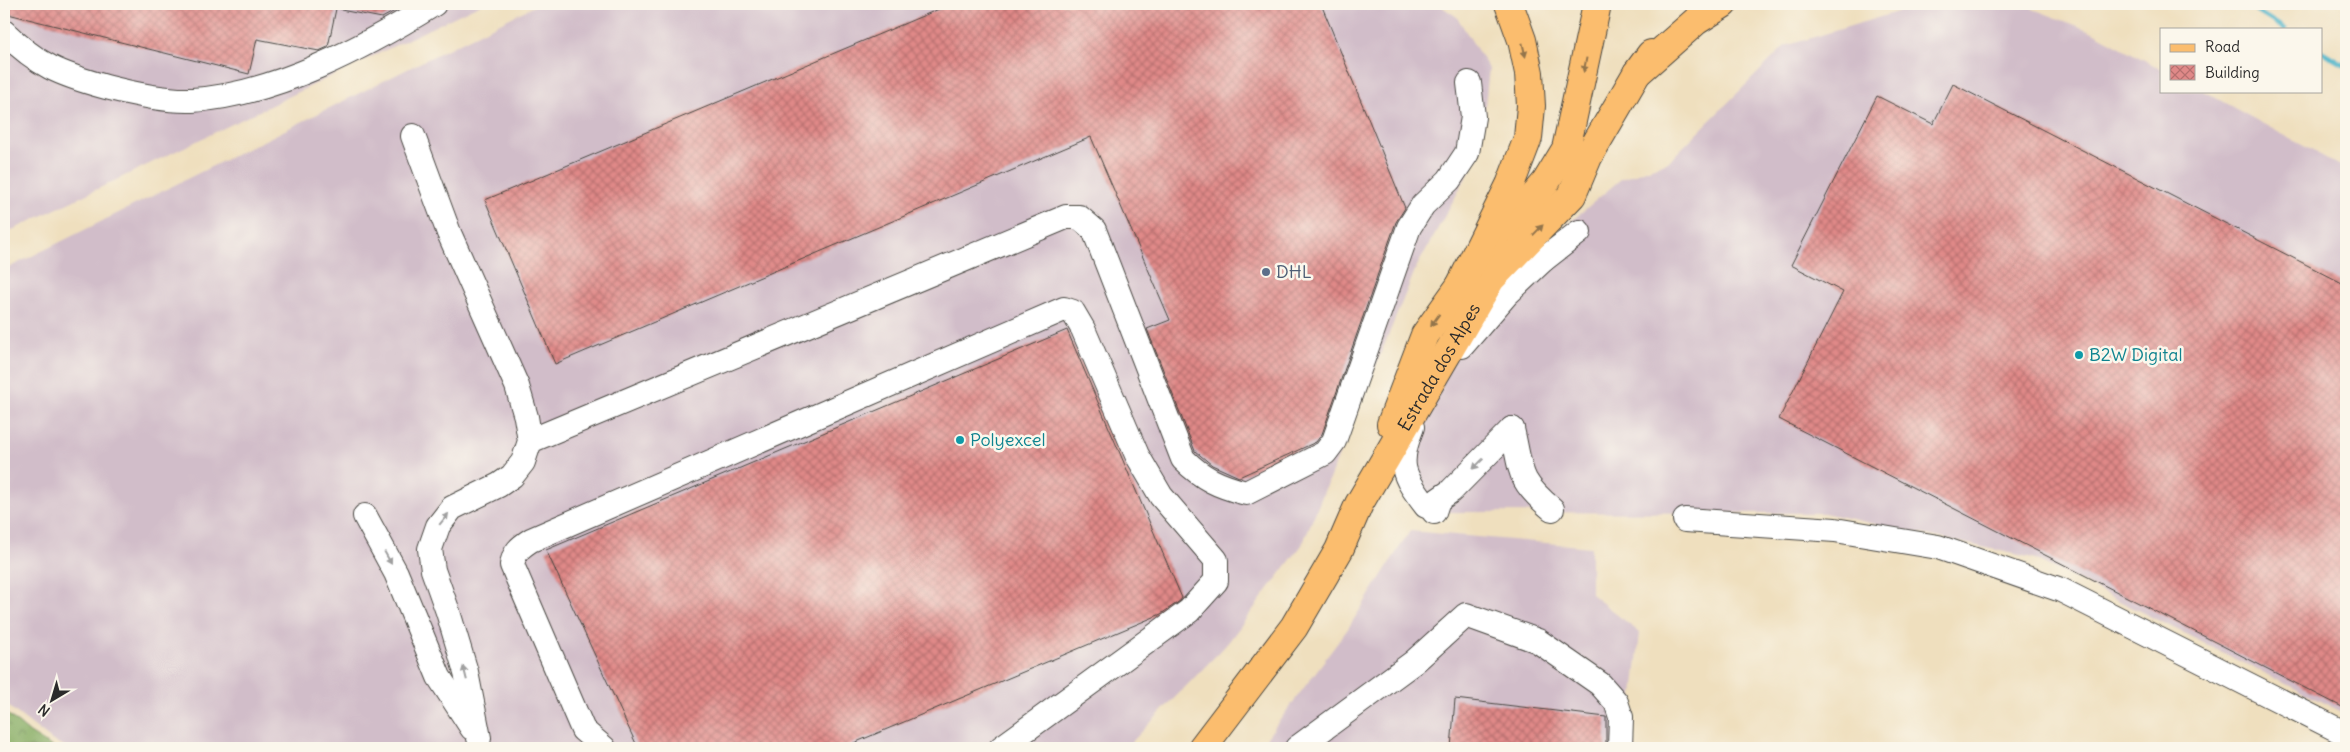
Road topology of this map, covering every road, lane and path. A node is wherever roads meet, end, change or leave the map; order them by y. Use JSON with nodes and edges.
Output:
{"nodes":[{"id":1,"x":434,"y":4,"type":"edge"},
{"id":2,"x":1509,"y":4,"type":"edge"},
{"id":3,"x":1698,"y":4,"type":"edge"},
{"id":4,"x":1723,"y":4,"type":"edge"},
{"id":5,"x":1596,"y":10,"type":"edge"},
{"id":6,"x":4,"y":32,"type":"edge"},
{"id":7,"x":1637,"y":73,"type":"junction"},
{"id":8,"x":1469,"y":83,"type":"dead end"},
{"id":9,"x":413,"y":136,"type":"dead end"},
{"id":10,"x":1578,"y":232,"type":"dead end"},
{"id":11,"x":1544,"y":260,"type":"junction"},
{"id":12,"x":1491,"y":279,"type":"junction"},
{"id":13,"x":1460,"y":286,"type":"junction"},
{"id":14,"x":530,"y":441,"type":"junction"},
{"id":15,"x":1359,"y":504,"type":"junction"},
{"id":16,"x":1552,"y":509,"type":"dead end"},
{"id":17,"x":365,"y":516,"type":"dead end"},
{"id":18,"x":1685,"y":520,"type":"dead end"},
{"id":19,"x":2346,"y":734,"type":"edge"},
{"id":20,"x":481,"y":743,"type":"edge"},
{"id":21,"x":604,"y":748,"type":"edge"},
{"id":22,"x":1001,"y":748,"type":"edge"},
{"id":23,"x":1202,"y":748,"type":"edge"},
{"id":24,"x":1297,"y":748,"type":"edge"},
{"id":25,"x":1620,"y":748,"type":"edge"}],
"edges":[{"from":1,"to":6,"type":"lane"},
{"from":2,"to":13,"type":"main road","one_way":true},
{"from":3,"to":7,"type":"main road","name":"Estrada dos Alpes"},
{"from":4,"to":7,"type":"main road"},
{"from":5,"to":13,"type":"main road","one_way":true},
{"from":12,"to":7,"type":"main road","name":"Estrada dos Alpes","one_way":true},
{"from":8,"to":14,"type":"lane"},
{"from":9,"to":14,"type":"lane"},
{"from":10,"to":11,"type":"lane"},
{"from":11,"to":12,"type":"lane"},
{"from":16,"to":11,"type":"lane","one_way":true},
{"from":12,"to":15,"type":"main road","name":"Estrada dos Alpes"},
{"from":13,"to":15,"type":"main road","one_way":true},
{"from":20,"to":14,"type":"lane","one_way":true},
{"from":15,"to":23,"type":"main road","name":"Estrada dos Alpes"},
{"from":17,"to":20,"type":"lane","one_way":true},
{"from":18,"to":19,"type":"lane"},
{"from":21,"to":22,"type":"lane"},
{"from":24,"to":25,"type":"lane"}]}
